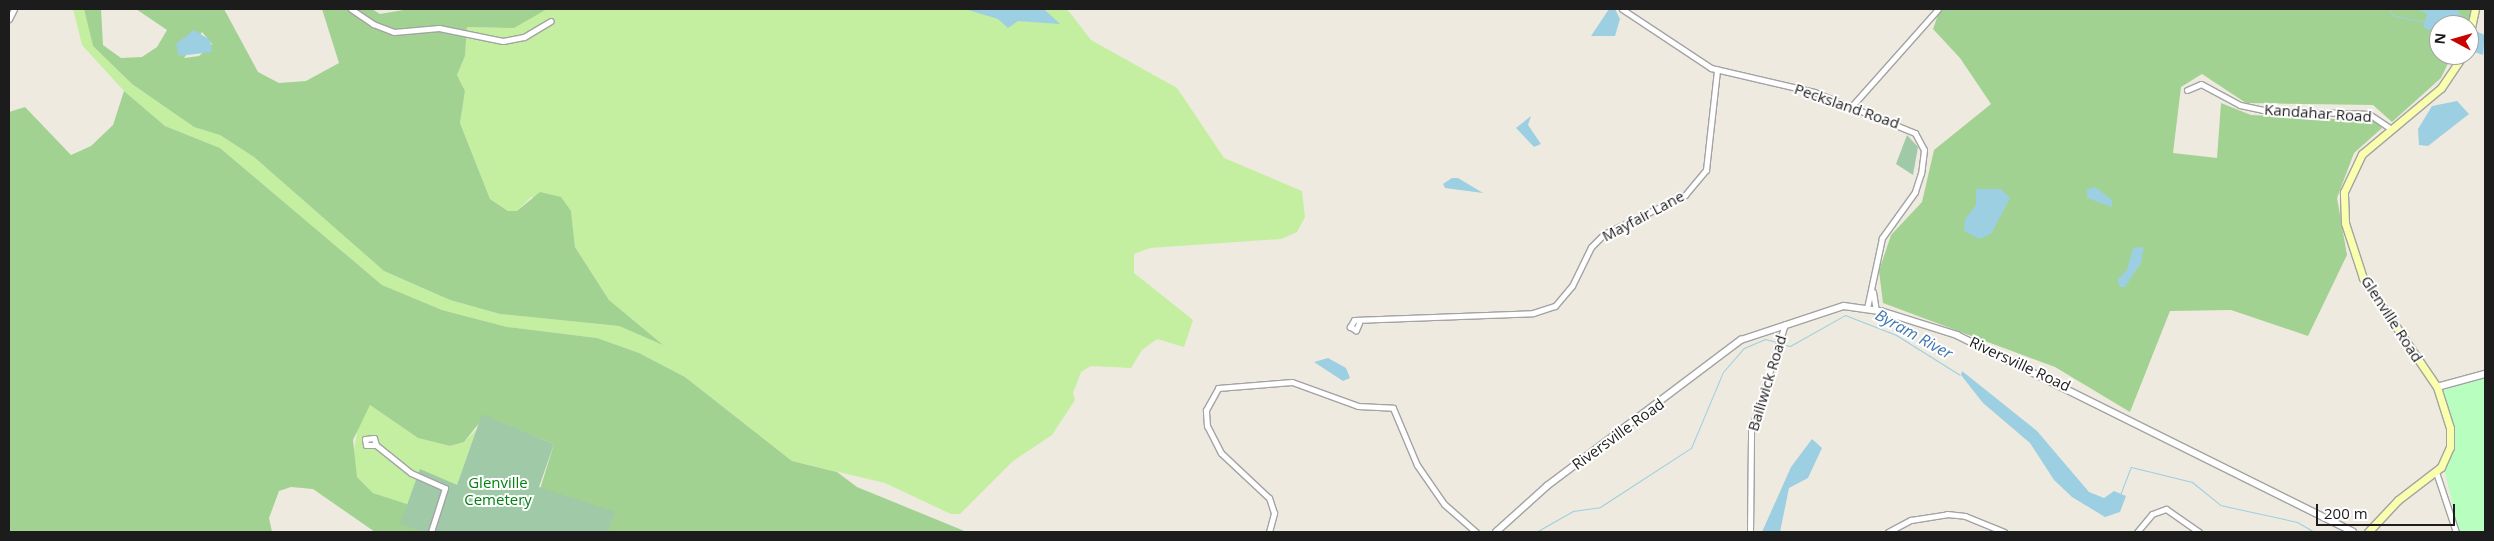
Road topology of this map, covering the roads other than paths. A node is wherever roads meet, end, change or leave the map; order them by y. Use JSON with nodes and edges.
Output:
{"nodes":[{"id":1,"x":14,"y":9,"type":"edge"},
{"id":2,"x":351,"y":9,"type":"edge"},
{"id":3,"x":1622,"y":9,"type":"edge"},
{"id":4,"x":1938,"y":9,"type":"edge"},
{"id":5,"x":9,"y":18,"type":"edge"},
{"id":6,"x":551,"y":21,"type":"dead end"},
{"id":7,"x":2456,"y":65,"type":"edge"},
{"id":8,"x":1717,"y":70,"type":"junction"},
{"id":9,"x":2187,"y":90,"type":"dead end"},
{"id":10,"x":1852,"y":106,"type":"junction"},
{"id":11,"x":2391,"y":129,"type":"junction"},
{"id":12,"x":1873,"y":292,"type":"junction"},
{"id":13,"x":1867,"y":308,"type":"junction"},
{"id":14,"x":1876,"y":310,"type":"junction"},
{"id":15,"x":1359,"y":323,"type":"dead end"},
{"id":16,"x":1785,"y":323,"type":"junction"},
{"id":17,"x":2485,"y":374,"type":"edge"},
{"id":18,"x":2437,"y":387,"type":"junction"},
{"id":19,"x":376,"y":445,"type":"dead end"},
{"id":20,"x":2436,"y":472,"type":"junction"},
{"id":21,"x":431,"y":532,"type":"edge"},
{"id":22,"x":1269,"y":532,"type":"edge"},
{"id":23,"x":1476,"y":532,"type":"edge"},
{"id":24,"x":1496,"y":532,"type":"edge"},
{"id":25,"x":1750,"y":532,"type":"edge"},
{"id":26,"x":1888,"y":532,"type":"edge"},
{"id":27,"x":2004,"y":532,"type":"edge"},
{"id":28,"x":2137,"y":532,"type":"edge"},
{"id":29,"x":2199,"y":532,"type":"edge"},
{"id":30,"x":2349,"y":532,"type":"edge"},
{"id":31,"x":2368,"y":532,"type":"edge"},
{"id":32,"x":2456,"y":532,"type":"edge"}],
"edges":[{"from":1,"to":5,"type":"street"},
{"from":2,"to":6,"type":"street"},
{"from":3,"to":8,"type":"street","name":"Pecksland Road"},
{"from":4,"to":10,"type":"street"},
{"from":7,"to":11,"type":"main road","name":"Glenville Road"},
{"from":8,"to":10,"type":"street","name":"Pecksland Road"},
{"from":8,"to":15,"type":"street","name":"Mayfair Lane"},
{"from":9,"to":11,"type":"street","name":"Kandahar Road"},
{"from":10,"to":12,"type":"street","name":"Pecksland Road"},
{"from":11,"to":18,"type":"main road","name":"Glenville Road"},
{"from":12,"to":13,"type":"street","name":"Pecksland Road"},
{"from":12,"to":14,"type":"street","name":"Pecksland Road"},
{"from":13,"to":14,"type":"street","name":"Riversville Road"},
{"from":13,"to":16,"type":"street","name":"Riversville Road"},
{"from":14,"to":30,"type":"street","name":"Riversville Road"},
{"from":16,"to":24,"type":"street","name":"Riversville Road"},
{"from":16,"to":25,"type":"street","name":"Bailiwick Road"},
{"from":17,"to":18,"type":"street"},
{"from":18,"to":20,"type":"main road","name":"Glenville Road"},
{"from":19,"to":21,"type":"street"},
{"from":20,"to":31,"type":"main road","name":"Glenville Road"},
{"from":20,"to":32,"type":"street"},
{"from":22,"to":23,"type":"street"},
{"from":26,"to":27,"type":"street"},
{"from":28,"to":29,"type":"street"}]}
